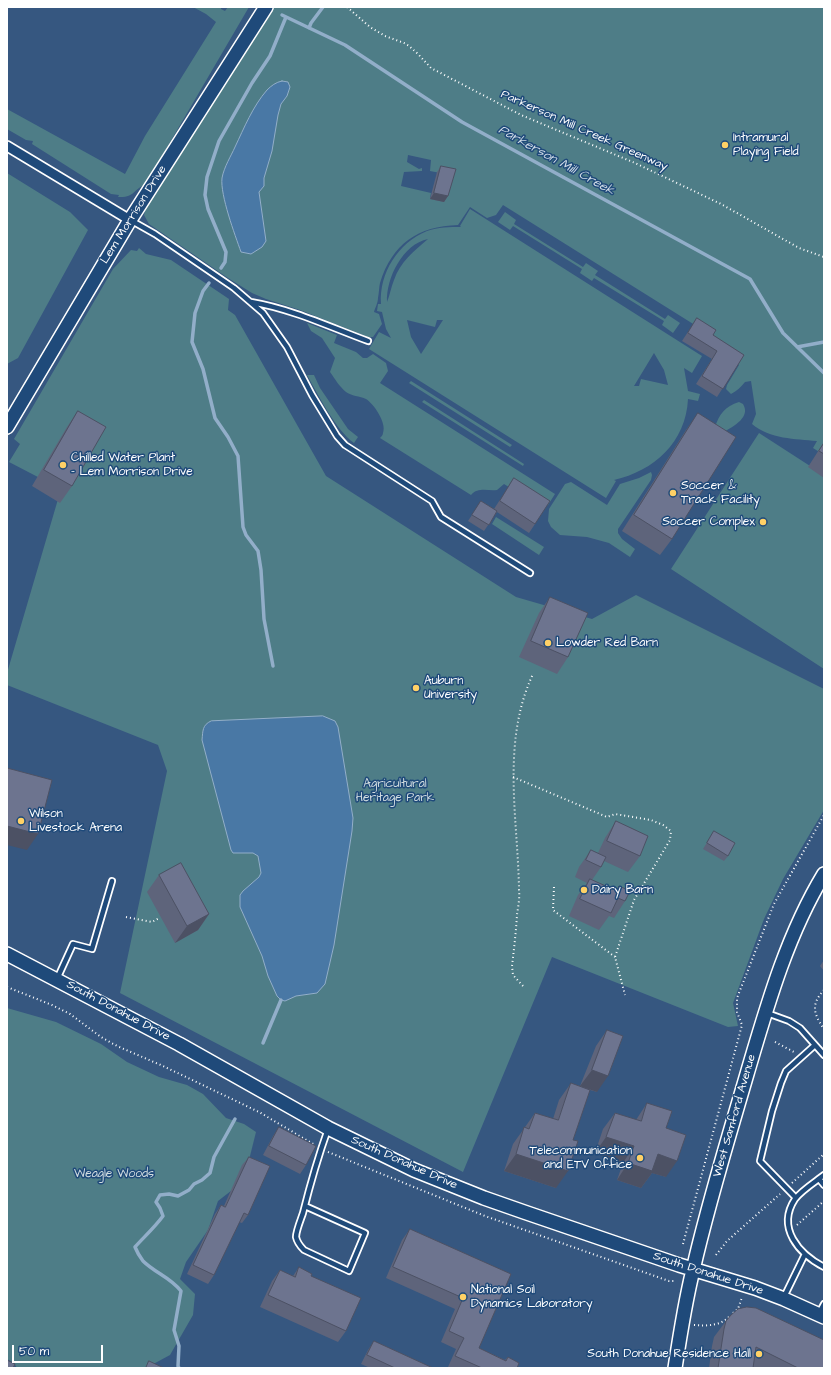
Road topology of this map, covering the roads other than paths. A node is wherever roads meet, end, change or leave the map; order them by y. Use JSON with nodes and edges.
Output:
{"nodes":[{"id":1,"x":266,"y":7,"type":"edge"},
{"id":2,"x":7,"y":146,"type":"edge"},
{"id":3,"x":130,"y":220,"type":"junction"},
{"id":4,"x":250,"y":301,"type":"junction"},
{"id":5,"x":368,"y":341,"type":"dead end"},
{"id":6,"x":7,"y":427,"type":"edge"},
{"id":7,"x":530,"y":573,"type":"dead end"},
{"id":8,"x":824,"y":874,"type":"edge"},
{"id":9,"x":112,"y":881,"type":"dead end"},
{"id":10,"x":7,"y":954,"type":"edge"},
{"id":11,"x":57,"y":979,"type":"junction"},
{"id":12,"x":766,"y":1013,"type":"junction"},
{"id":13,"x":815,"y":1045,"type":"junction"},
{"id":14,"x":824,"y":1055,"type":"edge"},
{"id":15,"x":328,"y":1128,"type":"junction"},
{"id":16,"x":824,"y":1175,"type":"edge"},
{"id":17,"x":819,"y":1179,"type":"junction"},
{"id":18,"x":824,"y":1185,"type":"edge"},
{"id":19,"x":796,"y":1198,"type":"junction"},
{"id":20,"x":305,"y":1206,"type":"junction"},
{"id":21,"x":806,"y":1254,"type":"junction"},
{"id":22,"x":824,"y":1267,"type":"edge"},
{"id":23,"x":693,"y":1269,"type":"junction"},
{"id":24,"x":784,"y":1299,"type":"junction"},
{"id":25,"x":822,"y":1312,"type":"edge"},
{"id":26,"x":675,"y":1368,"type":"edge"}],
"edges":[{"from":1,"to":3,"type":"street","name":"Lem Morrison Drive"},
{"from":2,"to":3,"type":"street"},
{"from":3,"to":4,"type":"lane"},
{"from":3,"to":6,"type":"street","name":"Lem Morrison Drive"},
{"from":4,"to":5,"type":"lane"},
{"from":4,"to":7,"type":"lane"},
{"from":8,"to":12,"type":"street","name":"West Samford Avenue"},
{"from":9,"to":11,"type":"lane"},
{"from":10,"to":11,"type":"street","name":"South Donahue Drive"},
{"from":11,"to":15,"type":"street","name":"South Donahue Drive"},
{"from":12,"to":13,"type":"lane"},
{"from":12,"to":23,"type":"street","name":"West Samford Avenue"},
{"from":13,"to":14,"type":"lane"},
{"from":13,"to":19,"type":"lane"},
{"from":15,"to":20,"type":"lane"},
{"from":15,"to":23,"type":"street","name":"South Donahue Drive"},
{"from":16,"to":17,"type":"lane"},
{"from":17,"to":18,"type":"lane"},
{"from":17,"to":19,"type":"lane"},
{"from":19,"to":21,"type":"lane"},
{"from":20,"to":20,"type":"lane"},
{"from":21,"to":22,"type":"lane"},
{"from":21,"to":24,"type":"lane"},
{"from":23,"to":24,"type":"street","name":"South Donahue Drive"},
{"from":23,"to":26,"type":"street","name":"West Samford Avenue"},
{"from":24,"to":25,"type":"street","name":"South Donahue Drive"}]}
